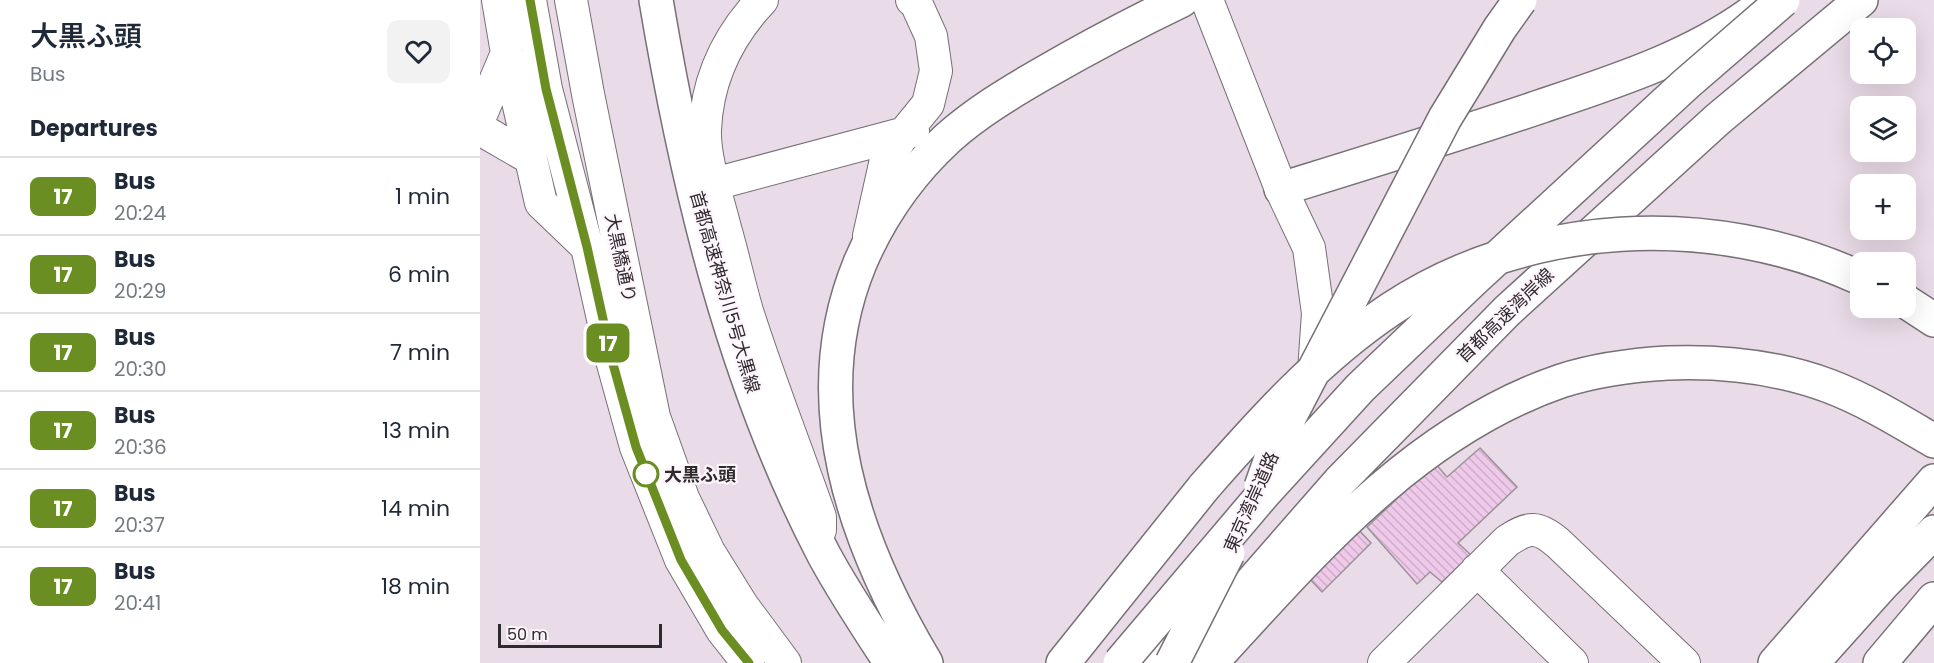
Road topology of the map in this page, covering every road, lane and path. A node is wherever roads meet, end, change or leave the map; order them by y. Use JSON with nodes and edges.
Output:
{"nodes":[{"id":1,"x":498,"y":0,"type":"edge"},
{"id":2,"x":530,"y":0,"type":"edge"},
{"id":3,"x":571,"y":0,"type":"edge"},
{"id":4,"x":646,"y":0,"type":"edge"},
{"id":5,"x":656,"y":0,"type":"edge"},
{"id":6,"x":762,"y":0,"type":"edge"},
{"id":7,"x":912,"y":0,"type":"edge"},
{"id":8,"x":1163,"y":0,"type":"edge"},
{"id":9,"x":1182,"y":0,"type":"edge"},
{"id":10,"x":1207,"y":0,"type":"edge"},
{"id":11,"x":1520,"y":0,"type":"edge"},
{"id":12,"x":1769,"y":0,"type":"edge"},
{"id":13,"x":1783,"y":0,"type":"edge"},
{"id":14,"x":1862,"y":0,"type":"edge"},
{"id":15,"x":507,"y":53,"type":"junction"},
{"id":16,"x":970,"y":109,"type":"junction"},
{"id":17,"x":480,"y":117,"type":"edge"},
{"id":18,"x":480,"y":129,"type":"edge"},
{"id":19,"x":530,"y":158,"type":"junction"},
{"id":20,"x":714,"y":184,"type":"junction"},
{"id":21,"x":1281,"y":189,"type":"junction"},
{"id":22,"x":587,"y":247,"type":"junction"},
{"id":23,"x":866,"y":249,"type":"junction"},
{"id":24,"x":1850,"y":274,"type":"edge"},
{"id":25,"x":1916,"y":308,"type":"edge"},
{"id":26,"x":1934,"y":320,"type":"edge"},
{"id":27,"x":1278,"y":439,"type":"junction"},
{"id":28,"x":1934,"y":441,"type":"edge"},
{"id":29,"x":1934,"y":481,"type":"edge"},
{"id":30,"x":1934,"y":532,"type":"edge"},
{"id":31,"x":820,"y":568,"type":"junction"},
{"id":32,"x":1478,"y":570,"type":"junction"},
{"id":33,"x":1934,"y":599,"type":"edge"},
{"id":34,"x":748,"y":663,"type":"edge"},
{"id":35,"x":785,"y":663,"type":"edge"},
{"id":36,"x":879,"y":663,"type":"edge"},
{"id":37,"x":891,"y":663,"type":"edge"},
{"id":38,"x":916,"y":663,"type":"edge"},
{"id":39,"x":926,"y":663,"type":"edge"},
{"id":40,"x":1063,"y":663,"type":"edge"},
{"id":41,"x":1120,"y":663,"type":"edge"},
{"id":42,"x":1145,"y":663,"type":"edge"},
{"id":43,"x":1156,"y":663,"type":"edge"},
{"id":44,"x":1172,"y":663,"type":"edge"},
{"id":45,"x":1181,"y":663,"type":"edge"},
{"id":46,"x":1211,"y":663,"type":"edge"},
{"id":47,"x":1384,"y":663,"type":"edge"},
{"id":48,"x":1572,"y":663,"type":"edge"},
{"id":49,"x":1684,"y":663,"type":"edge"},
{"id":50,"x":1775,"y":663,"type":"edge"},
{"id":51,"x":1812,"y":663,"type":"edge"},
{"id":52,"x":1880,"y":663,"type":"edge"}],
"edges":[{"from":1,"to":15,"type":"street"},
{"from":2,"to":22,"type":"street","name":"大黒橋通り"},
{"from":3,"to":35,"type":"street","name":"大黒橋通り"},
{"from":4,"to":31,"type":"highway","name":"首都高速神奈川5号大黒線"},
{"from":5,"to":37,"type":"highway","name":"首都高速神奈川5号大黒線"},
{"from":6,"to":20,"type":"street"},
{"from":7,"to":23,"type":"street"},
{"from":8,"to":16,"type":"highway"},
{"from":9,"to":23,"type":"highway"},
{"from":10,"to":21,"type":"street"},
{"from":11,"to":27,"type":"highway","bridge":true},
{"from":12,"to":21,"type":"highway"},
{"from":13,"to":41,"type":"highway","bridge":true},
{"from":14,"to":45,"type":"highway","name":"首都高速湾岸線","bridge":true},
{"from":15,"to":17,"type":"street"},
{"from":15,"to":19,"type":"street"},
{"from":16,"to":20,"type":"street"},
{"from":16,"to":38,"type":"highway"},
{"from":18,"to":19,"type":"street"},
{"from":19,"to":22,"type":"street"},
{"from":20,"to":31,"type":"street"},
{"from":21,"to":42,"type":"street"},
{"from":22,"to":34,"type":"street","name":"大黒橋通り"},
{"from":23,"to":39,"type":"highway"},
{"from":24,"to":40,"type":"highway","bridge":true},
{"from":25,"to":26,"type":"highway"},
{"from":27,"to":43,"type":"highway","name":"東京湾岸道路","bridge":true},
{"from":27,"to":44,"type":"highway","name":"東京湾岸道路","bridge":true},
{"from":28,"to":46,"type":"highway"},
{"from":29,"to":50,"type":"highway"},
{"from":30,"to":51,"type":"highway"},
{"from":31,"to":36,"type":"highway","name":"首都高速神奈川5号大黒線"},
{"from":32,"to":47,"type":"street"},
{"from":32,"to":48,"type":"street"},
{"from":32,"to":49,"type":"street"},
{"from":33,"to":52,"type":"highway"}]}
